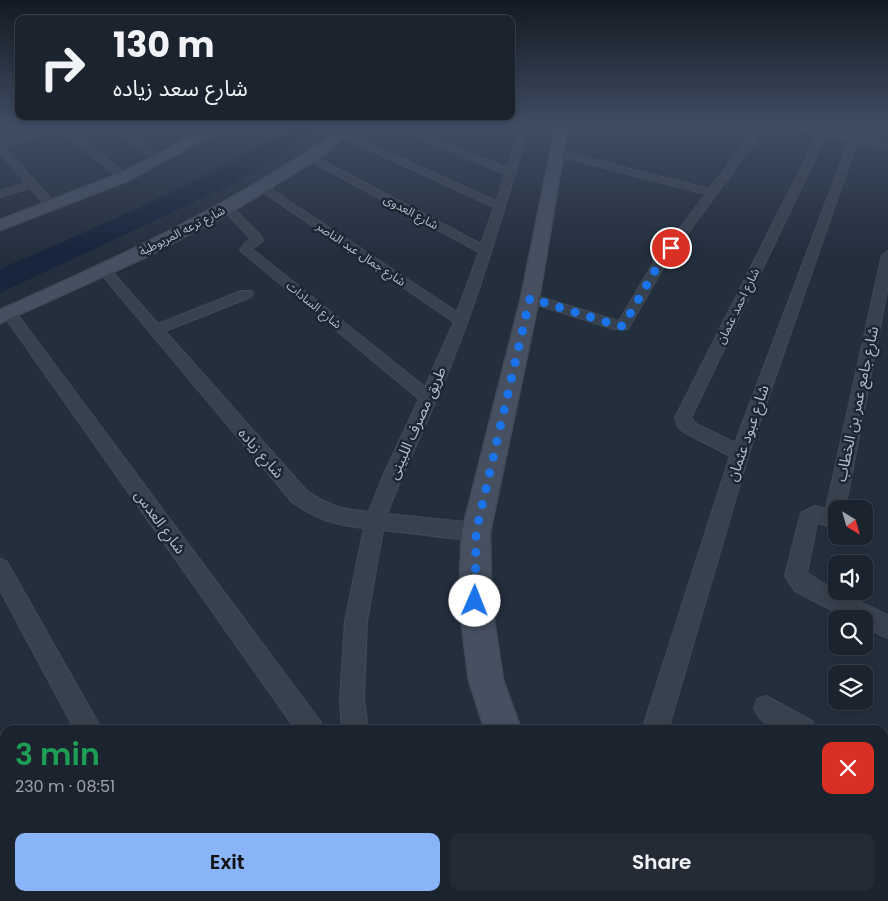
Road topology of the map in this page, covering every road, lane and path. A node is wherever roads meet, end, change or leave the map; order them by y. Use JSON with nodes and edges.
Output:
{"nodes":[{"id":1,"x":19,"y":167,"type":"edge"},
{"id":2,"x":112,"y":167,"type":"edge"},
{"id":3,"x":142,"y":167,"type":"edge"},
{"id":4,"x":296,"y":167,"type":"edge"},
{"id":5,"x":327,"y":167,"type":"edge"},
{"id":6,"x":422,"y":167,"type":"edge"},
{"id":7,"x":498,"y":167,"type":"edge"},
{"id":8,"x":512,"y":167,"type":"edge"},
{"id":9,"x":554,"y":167,"type":"edge"},
{"id":10,"x":611,"y":167,"type":"edge"},
{"id":11,"x":731,"y":167,"type":"edge"},
{"id":12,"x":806,"y":167,"type":"edge"},
{"id":13,"x":844,"y":167,"type":"edge"},
{"id":14,"x":510,"y":172,"type":"junction"},
{"id":15,"x":124,"y":176,"type":"junction"},
{"id":16,"x":33,"y":184,"type":"junction"},
{"id":17,"x":262,"y":188,"type":"junction"},
{"id":18,"x":712,"y":193,"type":"junction"},
{"id":19,"x":0,"y":194,"type":"edge"},
{"id":20,"x":51,"y":205,"type":"junction"},
{"id":21,"x":499,"y":206,"type":"junction"},
{"id":22,"x":227,"y":208,"type":"junction"},
{"id":23,"x":0,"y":224,"type":"edge"},
{"id":24,"x":486,"y":251,"type":"junction"},
{"id":25,"x":888,"y":254,"type":"edge"},
{"id":26,"x":104,"y":270,"type":"junction"},
{"id":27,"x":246,"y":294,"type":"dead end"},
{"id":28,"x":530,"y":298,"type":"junction"},
{"id":29,"x":4,"y":315,"type":"edge"},
{"id":30,"x":461,"y":321,"type":"junction"},
{"id":31,"x":156,"y":330,"type":"junction"},
{"id":32,"x":428,"y":398,"type":"junction"},
{"id":33,"x":740,"y":453,"type":"junction"},
{"id":34,"x":375,"y":521,"type":"junction"},
{"id":35,"x":476,"y":532,"type":"junction"},
{"id":36,"x":0,"y":569,"type":"edge"},
{"id":37,"x":888,"y":627,"type":"edge"},
{"id":38,"x":766,"y":708,"type":"dead end"},
{"id":39,"x":86,"y":725,"type":"edge"},
{"id":40,"x":307,"y":725,"type":"edge"},
{"id":41,"x":355,"y":725,"type":"edge"},
{"id":42,"x":501,"y":725,"type":"edge"},
{"id":43,"x":657,"y":725,"type":"edge"},
{"id":44,"x":795,"y":725,"type":"edge"}],
"edges":[{"from":1,"to":16,"type":"street"},
{"from":2,"to":15,"type":"street"},
{"from":3,"to":15,"type":"street"},
{"from":4,"to":17,"type":"street","name":"شارع ترعه المريوطية"},
{"from":5,"to":24,"type":"street","name":"شارع العدوى"},
{"from":6,"to":21,"type":"street"},
{"from":7,"to":14,"type":"street"},
{"from":8,"to":14,"type":"street","name":"طريق مصرف اللبينى"},
{"from":9,"to":28,"type":"street"},
{"from":10,"to":18,"type":"street"},
{"from":11,"to":18,"type":"street"},
{"from":12,"to":33,"type":"street","name":"شارع احمد عثمان"},
{"from":13,"to":33,"type":"street","name":"شارع عبود عثمان"},
{"from":14,"to":21,"type":"street","name":"طريق مصرف اللبينى"},
{"from":15,"to":20,"type":"street"},
{"from":16,"to":19,"type":"street"},
{"from":16,"to":20,"type":"street"},
{"from":17,"to":22,"type":"street","name":"شارع ترعه المريوطية"},
{"from":17,"to":30,"type":"street","name":"شارع جمال عبد الناصر"},
{"from":18,"to":28,"type":"street"},
{"from":20,"to":23,"type":"street"},
{"from":21,"to":24,"type":"street","name":"طريق مصرف اللبينى"},
{"from":22,"to":26,"type":"street","name":"شارع ترعه المريوطية"},
{"from":22,"to":32,"type":"street","name":"شارع السادات"},
{"from":24,"to":30,"type":"street","name":"طريق مصرف اللبينى"},
{"from":25,"to":37,"type":"street","name":"شارع جامع عمر بن الخطاب"},
{"from":26,"to":29,"type":"street","name":"شارع ترعه المريوطية"},
{"from":26,"to":31,"type":"street","name":"شارع زياده"},
{"from":27,"to":31,"type":"street"},
{"from":28,"to":35,"type":"street"},
{"from":29,"to":40,"type":"street","name":"شارع العدس"},
{"from":30,"to":32,"type":"street","name":"طريق مصرف اللبينى"},
{"from":31,"to":34,"type":"street","name":"شارع زياده"},
{"from":32,"to":34,"type":"street","name":"طريق مصرف اللبينى"},
{"from":33,"to":43,"type":"street","name":"شارع عبود عثمان"},
{"from":34,"to":35,"type":"street","name":"شارع زياده"},
{"from":34,"to":41,"type":"street","name":"طريق مصرف اللبينى"},
{"from":35,"to":42,"type":"street"},
{"from":36,"to":39,"type":"street"},
{"from":38,"to":44,"type":"street"}]}
